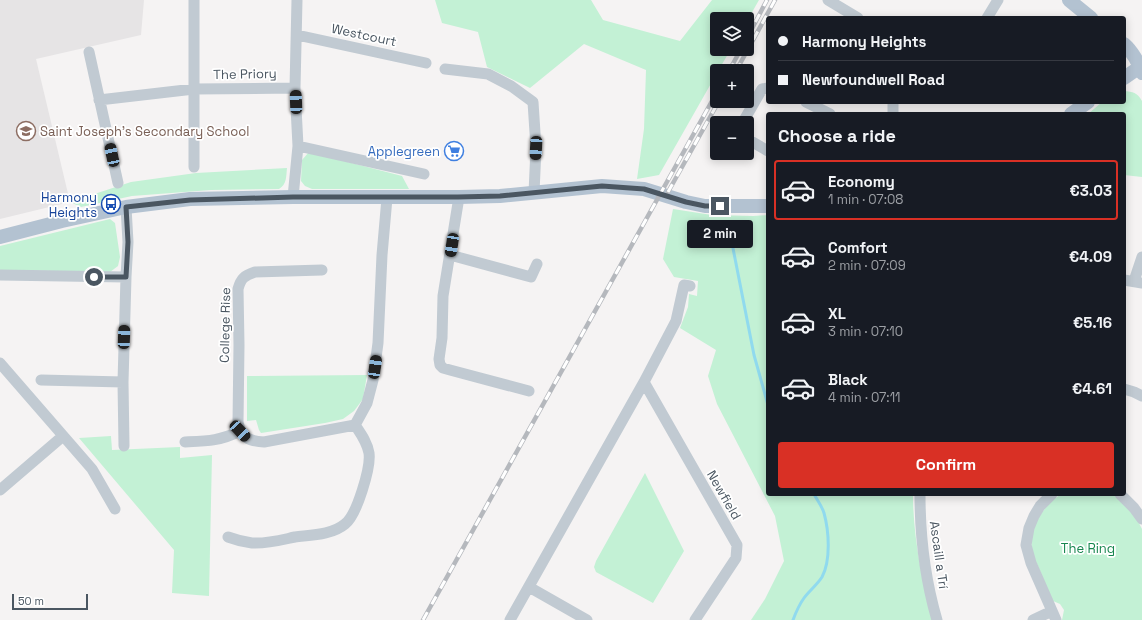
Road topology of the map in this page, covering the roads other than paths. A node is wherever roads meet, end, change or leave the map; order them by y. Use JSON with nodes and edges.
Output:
{"nodes":[{"id":1,"x":194,"y":0,"type":"edge"},
{"id":2,"x":296,"y":0,"type":"edge"},
{"id":3,"x":828,"y":0,"type":"edge"},
{"id":4,"x":998,"y":0,"type":"edge"},
{"id":5,"x":1069,"y":0,"type":"edge"},
{"id":6,"x":855,"y":16,"type":"edge"},
{"id":7,"x":988,"y":16,"type":"edge"},
{"id":8,"x":1089,"y":16,"type":"edge"},
{"id":9,"x":296,"y":35,"type":"junction"},
{"id":10,"x":1126,"y":46,"type":"edge"},
{"id":11,"x":89,"y":52,"type":"dead end"},
{"id":12,"x":426,"y":63,"type":"dead end"},
{"id":13,"x":1141,"y":68,"type":"edge"},
{"id":14,"x":445,"y":69,"type":"dead end"},
{"id":15,"x":1126,"y":77,"type":"edge"},
{"id":16,"x":295,"y":88,"type":"junction"},
{"id":17,"x":766,"y":88,"type":"edge"},
{"id":18,"x":194,"y":89,"type":"junction"},
{"id":19,"x":99,"y":100,"type":"junction"},
{"id":20,"x":810,"y":104,"type":"edge"},
{"id":21,"x":1085,"y":104,"type":"edge"},
{"id":22,"x":826,"y":112,"type":"edge"},
{"id":23,"x":1074,"y":112,"type":"edge"},
{"id":24,"x":746,"y":116,"type":"edge"},
{"id":25,"x":754,"y":143,"type":"edge"},
{"id":26,"x":298,"y":146,"type":"junction"},
{"id":27,"x":766,"y":150,"type":"edge"},
{"id":28,"x":194,"y":167,"type":"dead end"},
{"id":29,"x":424,"y":174,"type":"dead end"},
{"id":30,"x":118,"y":183,"type":"dead end"},
{"id":31,"x":534,"y":193,"type":"junction"},
{"id":32,"x":293,"y":197,"type":"junction"},
{"id":33,"x":458,"y":197,"type":"junction"},
{"id":34,"x":387,"y":198,"type":"junction"},
{"id":35,"x":766,"y":206,"type":"edge"},
{"id":36,"x":126,"y":207,"type":"junction"},
{"id":37,"x":0,"y":237,"type":"edge"},
{"id":38,"x":450,"y":255,"type":"junction"},
{"id":39,"x":1142,"y":257,"type":"edge"},
{"id":40,"x":537,"y":264,"type":"dead end"},
{"id":41,"x":322,"y":270,"type":"dead end"},
{"id":42,"x":0,"y":275,"type":"edge"},
{"id":43,"x":126,"y":277,"type":"junction"},
{"id":44,"x":1134,"y":282,"type":"edge"},
{"id":45,"x":690,"y":286,"type":"dead end"},
{"id":46,"x":0,"y":363,"type":"edge"},
{"id":47,"x":41,"y":380,"type":"dead end"},
{"id":48,"x":123,"y":382,"type":"junction"},
{"id":49,"x":644,"y":382,"type":"junction"},
{"id":50,"x":1126,"y":390,"type":"edge"},
{"id":51,"x":529,"y":391,"type":"dead end"},
{"id":52,"x":1142,"y":396,"type":"edge"},
{"id":53,"x":355,"y":425,"type":"junction"},
{"id":54,"x":240,"y":431,"type":"junction"},
{"id":55,"x":63,"y":436,"type":"junction"},
{"id":56,"x":186,"y":442,"type":"dead end"},
{"id":57,"x":124,"y":446,"type":"dead end"},
{"id":58,"x":0,"y":490,"type":"edge"},
{"id":59,"x":920,"y":496,"type":"edge"},
{"id":60,"x":1050,"y":496,"type":"edge"},
{"id":61,"x":1122,"y":496,"type":"edge"},
{"id":62,"x":115,"y":509,"type":"dead end"},
{"id":63,"x":1142,"y":519,"type":"edge"},
{"id":64,"x":228,"y":537,"type":"dead end"},
{"id":65,"x":529,"y":587,"type":"junction"},
{"id":66,"x":1054,"y":616,"type":"edge"},
{"id":67,"x":510,"y":620,"type":"edge"},
{"id":68,"x":586,"y":620,"type":"edge"},
{"id":69,"x":695,"y":620,"type":"edge"},
{"id":70,"x":937,"y":620,"type":"edge"},
{"id":71,"x":1033,"y":620,"type":"edge"}],
"edges":[{"from":1,"to":18,"type":"street","name":"The Priory"},
{"from":2,"to":9,"type":"street"},
{"from":3,"to":6,"type":"street"},
{"from":4,"to":7,"type":"street"},
{"from":5,"to":8,"type":"main road"},
{"from":9,"to":12,"type":"street","name":"Westcourt"},
{"from":9,"to":16,"type":"street"},
{"from":10,"to":13,"type":"main road"},
{"from":11,"to":19,"type":"street"},
{"from":13,"to":15,"type":"main road"},
{"from":14,"to":31,"type":"street"},
{"from":16,"to":18,"type":"street","name":"The Priory"},
{"from":16,"to":26,"type":"street"},
{"from":17,"to":24,"type":"street"},
{"from":18,"to":19,"type":"street","name":"The Priory"},
{"from":18,"to":28,"type":"street","name":"The Priory"},
{"from":19,"to":30,"type":"street"},
{"from":20,"to":22,"type":"street"},
{"from":21,"to":23,"type":"main road"},
{"from":25,"to":27,"type":"street"},
{"from":26,"to":29,"type":"street"},
{"from":26,"to":32,"type":"street"},
{"from":31,"to":33,"type":"main road"},
{"from":31,"to":35,"type":"main road"},
{"from":32,"to":34,"type":"main road"},
{"from":32,"to":36,"type":"main road"},
{"from":33,"to":34,"type":"main road"},
{"from":33,"to":38,"type":"street"},
{"from":34,"to":53,"type":"street"},
{"from":36,"to":37,"type":"main road"},
{"from":36,"to":43,"type":"street"},
{"from":38,"to":40,"type":"street"},
{"from":38,"to":51,"type":"street"},
{"from":39,"to":44,"type":"street"},
{"from":41,"to":54,"type":"street","name":"College Rise"},
{"from":42,"to":43,"type":"street"},
{"from":43,"to":48,"type":"street"},
{"from":45,"to":49,"type":"street"},
{"from":46,"to":55,"type":"street"},
{"from":47,"to":48,"type":"street"},
{"from":48,"to":57,"type":"street"},
{"from":49,"to":65,"type":"street"},
{"from":49,"to":69,"type":"street","name":"Newfield"},
{"from":50,"to":52,"type":"street"},
{"from":53,"to":54,"type":"street"},
{"from":53,"to":64,"type":"street"},
{"from":54,"to":56,"type":"street"},
{"from":55,"to":58,"type":"street"},
{"from":55,"to":62,"type":"street"},
{"from":59,"to":70,"type":"street","name":"Ascaill a Trí"},
{"from":60,"to":66,"type":"street"},
{"from":61,"to":63,"type":"street"},
{"from":65,"to":67,"type":"street"},
{"from":65,"to":68,"type":"street"},
{"from":66,"to":71,"type":"street"}]}
